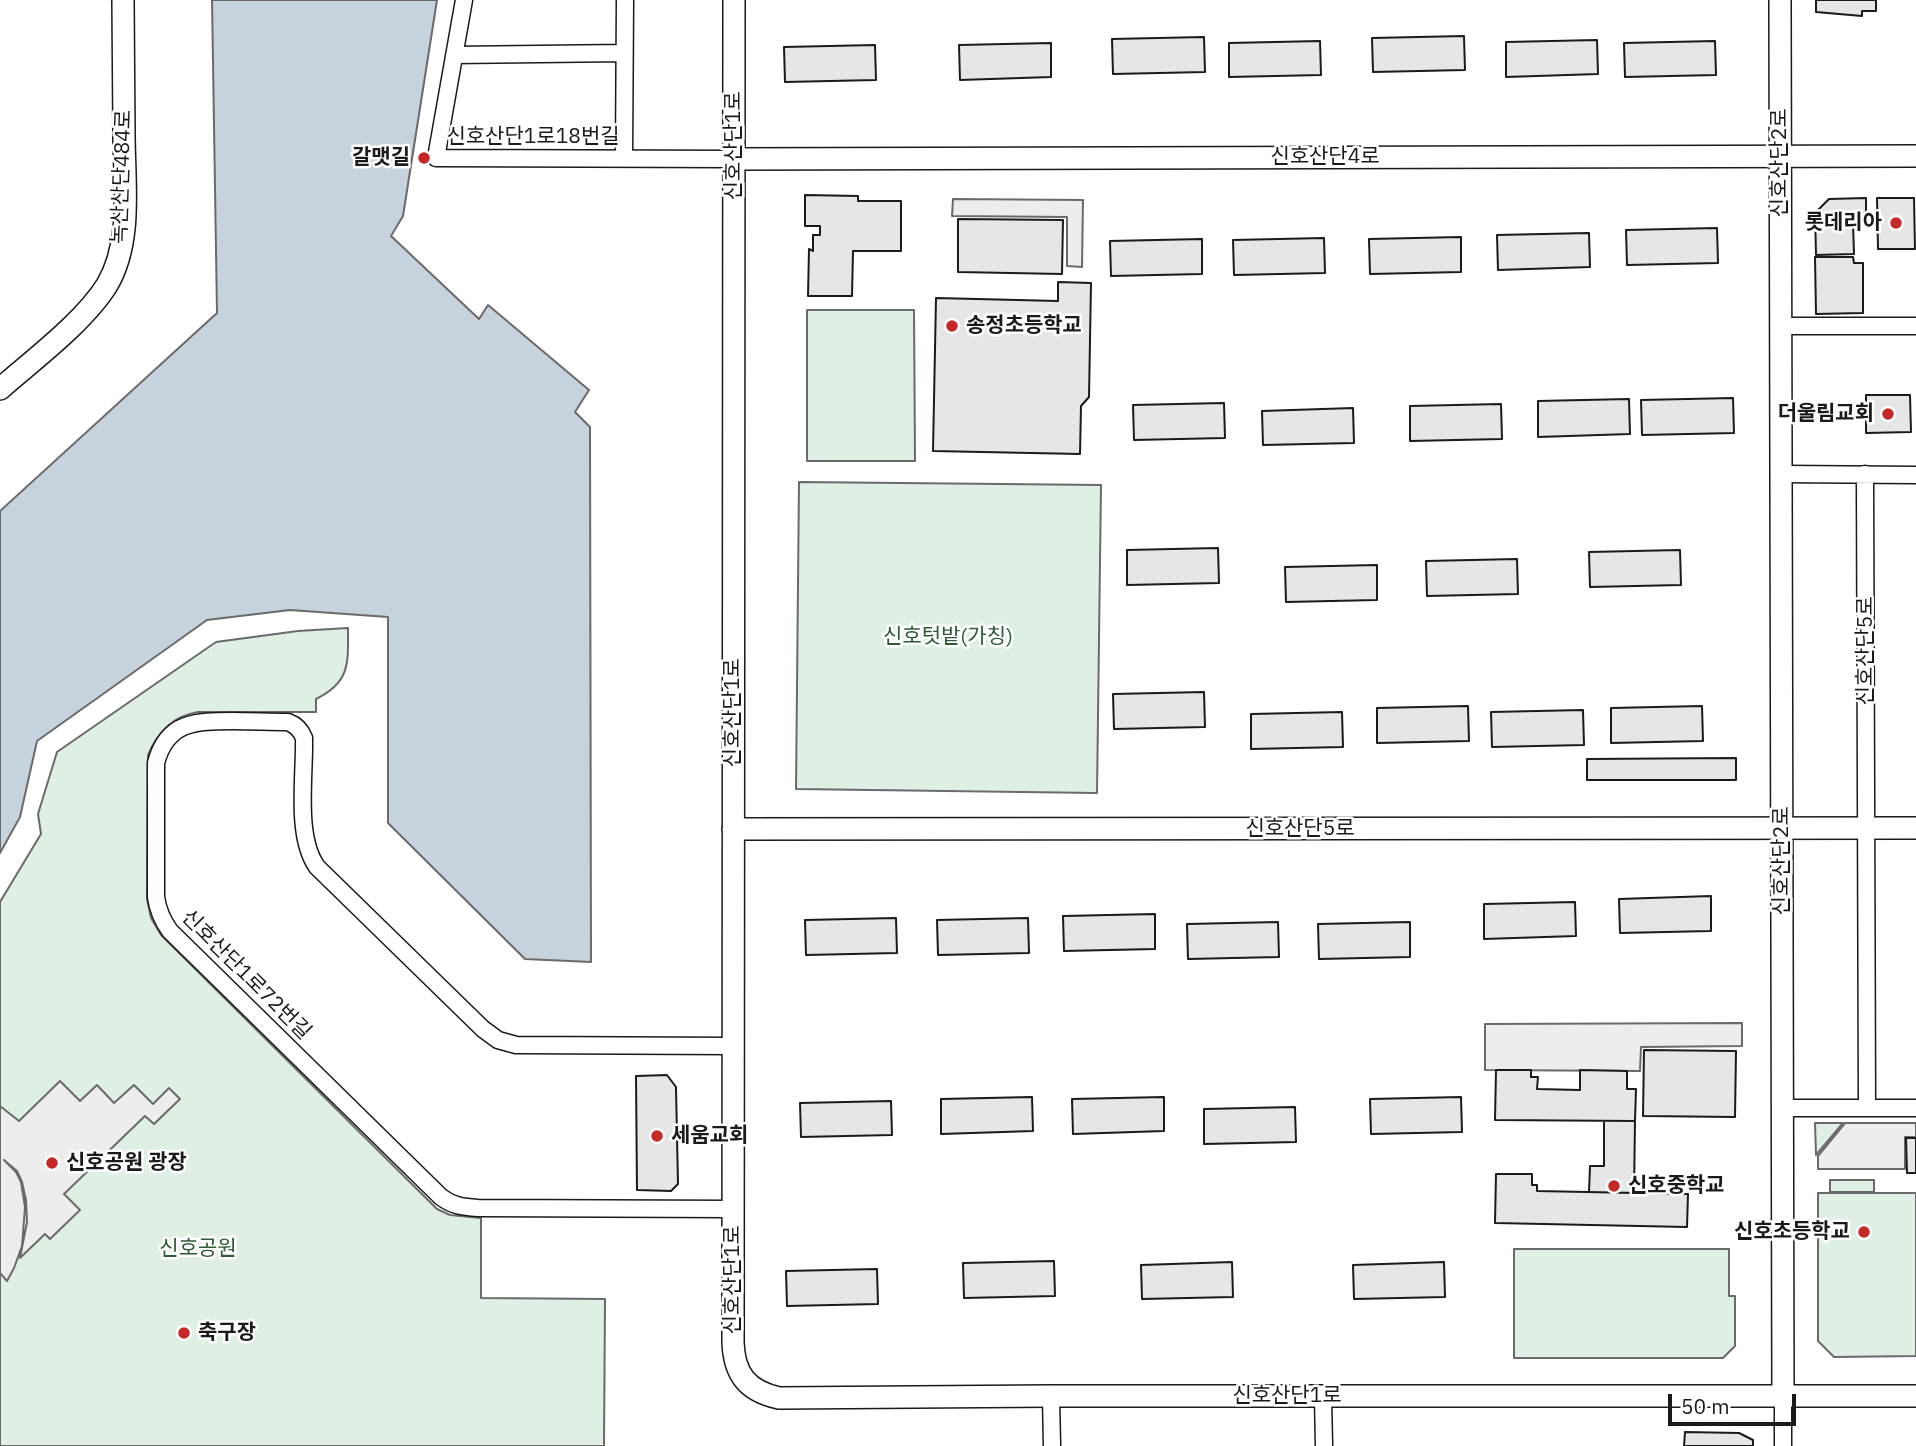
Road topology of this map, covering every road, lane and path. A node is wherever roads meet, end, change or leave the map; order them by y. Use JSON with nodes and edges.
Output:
{"nodes":[{"id":1,"x":123,"y":0,"type":"edge"},
{"id":2,"x":464,"y":0,"type":"edge"},
{"id":3,"x":625,"y":0,"type":"edge"},
{"id":4,"x":734,"y":0,"type":"edge"},
{"id":5,"x":1780,"y":0,"type":"edge"},
{"id":6,"x":624,"y":53,"type":"junction"},
{"id":7,"x":454,"y":55,"type":"junction"},
{"id":8,"x":1780,"y":156,"type":"junction"},
{"id":9,"x":1916,"y":156,"type":"edge"},
{"id":10,"x":624,"y":158,"type":"junction"},
{"id":11,"x":734,"y":159,"type":"junction"},
{"id":12,"x":1781,"y":326,"type":"junction"},
{"id":13,"x":1916,"y":326,"type":"edge"},
{"id":14,"x":0,"y":389,"type":"edge"},
{"id":15,"x":1781,"y":474,"type":"junction"},
{"id":16,"x":1865,"y":474,"type":"junction"},
{"id":17,"x":1916,"y":475,"type":"edge"},
{"id":18,"x":1866,"y":828,"type":"junction"},
{"id":19,"x":1916,"y":828,"type":"edge"},
{"id":20,"x":733,"y":829,"type":"junction"},
{"id":21,"x":1782,"y":829,"type":"junction"},
{"id":22,"x":733,"y":1046,"type":"junction"},
{"id":23,"x":1782,"y":1108,"type":"junction"},
{"id":24,"x":1867,"y":1108,"type":"junction"},
{"id":25,"x":1916,"y":1108,"type":"edge"},
{"id":26,"x":733,"y":1209,"type":"junction"},
{"id":27,"x":1051,"y":1396,"type":"junction"},
{"id":28,"x":1323,"y":1396,"type":"junction"},
{"id":29,"x":1783,"y":1396,"type":"junction"},
{"id":30,"x":1916,"y":1396,"type":"edge"},
{"id":31,"x":1052,"y":1446,"type":"edge"},
{"id":32,"x":1324,"y":1446,"type":"edge"},
{"id":33,"x":1783,"y":1446,"type":"edge"}],
"edges":[{"from":1,"to":14,"type":"main road","name":"녹산산단484로"},
{"from":2,"to":7,"type":"street","name":"신호산단1로18번길"},
{"from":3,"to":6,"type":"street"},
{"from":4,"to":11,"type":"main road","name":"신호산단1로"},
{"from":5,"to":8,"type":"main road","name":"신호산단2로"},
{"from":6,"to":7,"type":"street"},
{"from":6,"to":10,"type":"street"},
{"from":7,"to":10,"type":"street","name":"신호산단1로18번길"},
{"from":8,"to":9,"type":"main road","name":"신호산단4로"},
{"from":8,"to":11,"type":"main road","name":"신호산단4로"},
{"from":8,"to":12,"type":"main road","name":"신호산단2로"},
{"from":10,"to":11,"type":"street","name":"신호산단1로18번길"},
{"from":11,"to":20,"type":"main road","name":"신호산단1로"},
{"from":12,"to":13,"type":"street"},
{"from":12,"to":15,"type":"main road","name":"신호산단2로"},
{"from":15,"to":16,"type":"street"},
{"from":15,"to":21,"type":"main road","name":"신호산단2로"},
{"from":16,"to":17,"type":"street"},
{"from":16,"to":18,"type":"street","name":"신호산단5로"},
{"from":18,"to":19,"type":"main road","name":"신호산단5로"},
{"from":18,"to":21,"type":"main road","name":"신호산단5로"},
{"from":18,"to":24,"type":"street","name":"신호산단5로"},
{"from":20,"to":21,"type":"main road","name":"신호산단5로"},
{"from":20,"to":22,"type":"main road","name":"신호산단1로"},
{"from":21,"to":23,"type":"main road","name":"신호산단2로"},
{"from":22,"to":26,"type":"main road","name":"신호산단1로"},
{"from":22,"to":26,"type":"street","name":"신호산단1로72번길"},
{"from":23,"to":24,"type":"street"},
{"from":23,"to":29,"type":"main road","name":"신호산단2로"},
{"from":24,"to":25,"type":"street"},
{"from":26,"to":27,"type":"main road","name":"신호산단1로"},
{"from":27,"to":28,"type":"main road","name":"신호산단1로"},
{"from":27,"to":31,"type":"street"},
{"from":28,"to":29,"type":"main road","name":"신호산단1로"},
{"from":28,"to":32,"type":"street"},
{"from":29,"to":30,"type":"main road","name":"신호산단1로"},
{"from":29,"to":33,"type":"street"}]}
